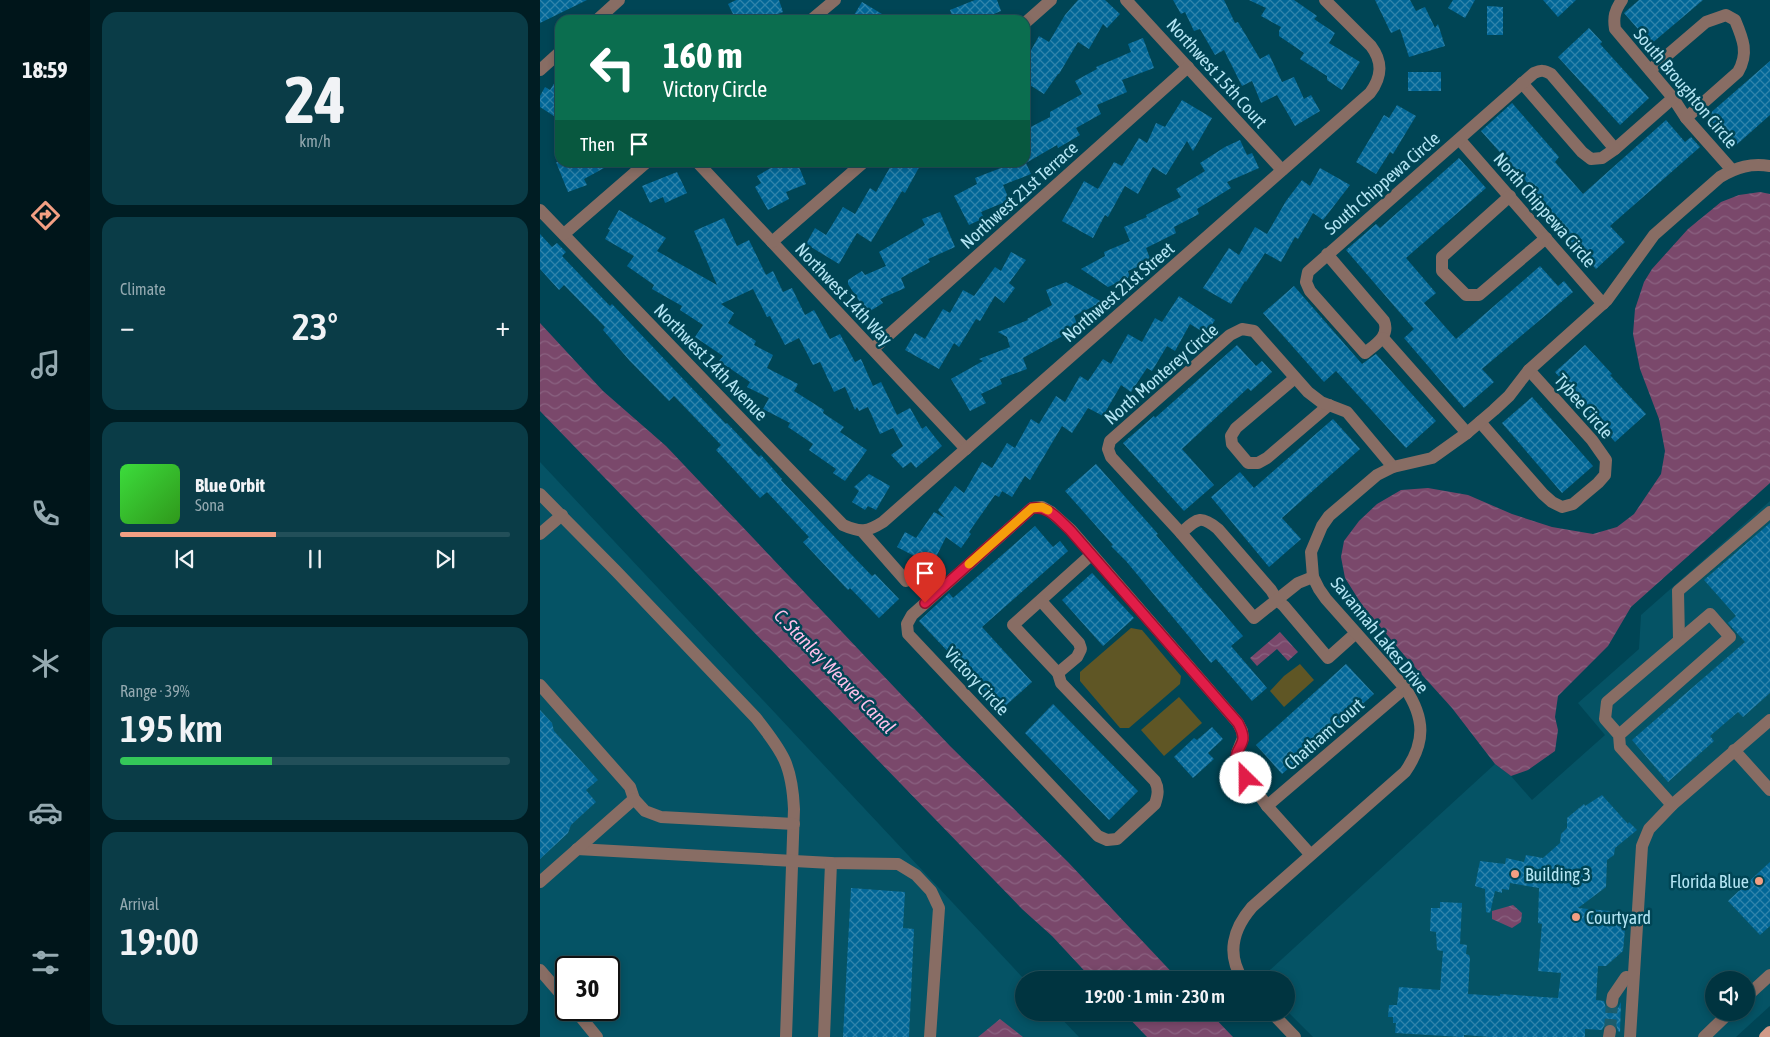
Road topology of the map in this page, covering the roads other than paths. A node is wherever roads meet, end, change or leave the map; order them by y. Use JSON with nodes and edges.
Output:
{"nodes":[{"id":1,"x":619,"y":0,"type":"edge"},
{"id":2,"x":835,"y":0,"type":"edge"},
{"id":3,"x":1051,"y":0,"type":"edge"},
{"id":4,"x":1126,"y":0,"type":"edge"},
{"id":5,"x":1326,"y":0,"type":"edge"},
{"id":6,"x":1622,"y":0,"type":"edge"},
{"id":7,"x":602,"y":15,"type":"edge"},
{"id":8,"x":818,"y":15,"type":"edge"},
{"id":9,"x":1030,"y":19,"type":"edge"},
{"id":10,"x":555,"y":56,"type":"edge"},
{"id":11,"x":1188,"y":67,"type":"junction"},
{"id":12,"x":540,"y":70,"type":"edge"},
{"id":13,"x":1650,"y":70,"type":"junction"},
{"id":14,"x":1522,"y":83,"type":"junction"},
{"id":15,"x":1674,"y":98,"type":"junction"},
{"id":16,"x":1686,"y":118,"type":"junction"},
{"id":17,"x":1460,"y":140,"type":"junction"},
{"id":18,"x":1615,"y":149,"type":"junction"},
{"id":19,"x":1770,"y":166,"type":"edge"},
{"id":20,"x":641,"y":167,"type":"edge"},
{"id":21,"x":702,"y":167,"type":"edge"},
{"id":22,"x":858,"y":167,"type":"edge"},
{"id":23,"x":1282,"y":170,"type":"junction"},
{"id":24,"x":1732,"y":170,"type":"junction"},
{"id":25,"x":1510,"y":196,"type":"junction"},
{"id":26,"x":540,"y":210,"type":"edge"},
{"id":27,"x":564,"y":234,"type":"junction"},
{"id":28,"x":1546,"y":238,"type":"junction"},
{"id":29,"x":772,"y":242,"type":"junction"},
{"id":30,"x":1327,"y":254,"type":"junction"},
{"id":31,"x":1603,"y":304,"type":"junction"},
{"id":32,"x":1383,"y":338,"type":"junction"},
{"id":33,"x":873,"y":349,"type":"junction"},
{"id":34,"x":1529,"y":370,"type":"junction"},
{"id":35,"x":1295,"y":378,"type":"junction"},
{"id":36,"x":1329,"y":405,"type":"junction"},
{"id":37,"x":1480,"y":422,"type":"junction"},
{"id":38,"x":1467,"y":433,"type":"junction"},
{"id":39,"x":966,"y":449,"type":"junction"},
{"id":40,"x":1393,"y":467,"type":"junction"},
{"id":41,"x":540,"y":494,"type":"edge"},
{"id":42,"x":1770,"y":512,"type":"edge"},
{"id":43,"x":562,"y":515,"type":"junction"},
{"id":44,"x":862,"y":531,"type":"junction"},
{"id":45,"x":1181,"y":533,"type":"junction"},
{"id":46,"x":540,"y":534,"type":"edge"},
{"id":47,"x":1092,"y":554,"type":"junction"},
{"id":48,"x":1313,"y":577,"type":"junction"},
{"id":49,"x":906,"y":581,"type":"dead end"},
{"id":50,"x":1276,"y":600,"type":"junction"},
{"id":51,"x":1041,"y":601,"type":"junction"},
{"id":52,"x":1356,"y":632,"type":"junction"},
{"id":53,"x":1679,"y":640,"type":"junction"},
{"id":54,"x":1060,"y":678,"type":"junction"},
{"id":55,"x":540,"y":685,"type":"edge"},
{"id":56,"x":1405,"y":688,"type":"junction"},
{"id":57,"x":1769,"y":723,"type":"edge"},
{"id":58,"x":1619,"y":735,"type":"junction"},
{"id":59,"x":1734,"y":750,"type":"junction"},
{"id":60,"x":1770,"y":790,"type":"edge"},
{"id":61,"x":634,"y":800,"type":"junction"},
{"id":62,"x":1672,"y":805,"type":"junction"},
{"id":63,"x":1267,"y":806,"type":"junction"},
{"id":64,"x":794,"y":824,"type":"junction"},
{"id":65,"x":576,"y":849,"type":"junction"},
{"id":66,"x":1310,"y":854,"type":"junction"},
{"id":67,"x":793,"y":860,"type":"junction"},
{"id":68,"x":831,"y":863,"type":"junction"},
{"id":69,"x":540,"y":882,"type":"edge"},
{"id":70,"x":540,"y":970,"type":"edge"},
{"id":71,"x":1238,"y":971,"type":"edge"},
{"id":72,"x":1770,"y":975,"type":"edge"},
{"id":73,"x":1634,"y":978,"type":"junction"},
{"id":74,"x":555,"y":987,"type":"edge"},
{"id":75,"x":1755,"y":989,"type":"edge"},
{"id":76,"x":1612,"y":1002,"type":"tunnel mouth"},
{"id":77,"x":584,"y":1021,"type":"edge"},
{"id":78,"x":1280,"y":1021,"type":"edge"},
{"id":79,"x":1721,"y":1021,"type":"edge"},
{"id":80,"x":1770,"y":1032,"type":"edge"},
{"id":81,"x":597,"y":1037,"type":"edge"},
{"id":82,"x":786,"y":1037,"type":"edge"},
{"id":83,"x":824,"y":1037,"type":"edge"},
{"id":84,"x":930,"y":1037,"type":"edge"},
{"id":85,"x":1295,"y":1037,"type":"edge"},
{"id":86,"x":1630,"y":1037,"type":"edge"},
{"id":87,"x":1704,"y":1037,"type":"edge"},
{"id":88,"x":1765,"y":1037,"type":"edge"}],
"edges":[{"from":1,"to":7,"type":"street"},
{"from":2,"to":8,"type":"street"},
{"from":3,"to":9,"type":"street"},
{"from":4,"to":11,"type":"street","name":"Northwest 15th Court"},
{"from":5,"to":23,"type":"street","name":"Northwest 21st Street"},
{"from":6,"to":13,"type":"street","name":"South Broughton Circle"},
{"from":10,"to":12,"type":"street"},
{"from":11,"to":23,"type":"street","name":"Northwest 15th Court"},
{"from":11,"to":33,"type":"street","name":"Northwest 21st Terrace"},
{"from":13,"to":15,"type":"street","name":"South Broughton Circle"},
{"from":13,"to":16,"type":"street"},
{"from":14,"to":17,"type":"street","name":"South Chippewa Circle"},
{"from":14,"to":18,"type":"street"},
{"from":14,"to":18,"type":"street","name":"South Chippewa Circle"},
{"from":15,"to":16,"type":"street","name":"South Broughton Circle"},
{"from":15,"to":18,"type":"street"},
{"from":16,"to":24,"type":"street","name":"South Broughton Circle"},
{"from":17,"to":25,"type":"street","name":"North Chippewa Circle"},
{"from":17,"to":30,"type":"street","name":"South Chippewa Circle"},
{"from":19,"to":24,"type":"street","name":"Savannah Lakes Drive"},
{"from":20,"to":27,"type":"street"},
{"from":21,"to":29,"type":"street","name":"Northwest 14th Way"},
{"from":22,"to":29,"type":"street"},
{"from":23,"to":39,"type":"street","name":"Northwest 21st Street"},
{"from":24,"to":31,"type":"street","name":"Savannah Lakes Drive"},
{"from":25,"to":28,"type":"street","name":"North Chippewa Circle"},
{"from":25,"to":28,"type":"street"},
{"from":26,"to":27,"type":"street","name":"Northwest 14th Avenue"},
{"from":27,"to":44,"type":"street","name":"Northwest 14th Avenue"},
{"from":28,"to":31,"type":"street","name":"North Chippewa Circle"},
{"from":29,"to":33,"type":"street","name":"Northwest 14th Way"},
{"from":30,"to":32,"type":"street","name":"South Chippewa Circle"},
{"from":30,"to":32,"type":"street","name":"South Chippewa Circle"},
{"from":31,"to":34,"type":"street","name":"Savannah Lakes Drive"},
{"from":32,"to":38,"type":"street"},
{"from":33,"to":39,"type":"street","name":"Northwest 14th Way"},
{"from":34,"to":37,"type":"street","name":"Savannah Lakes Drive"},
{"from":34,"to":37,"type":"street","name":"Tybee Circle"},
{"from":35,"to":36,"type":"street","name":"North Monterey Circle"},
{"from":35,"to":36,"type":"street"},
{"from":35,"to":45,"type":"street","name":"North Monterey Circle"},
{"from":36,"to":40,"type":"street","name":"North Monterey Circle"},
{"from":37,"to":38,"type":"street","name":"Savannah Lakes Drive"},
{"from":38,"to":40,"type":"street","name":"Savannah Lakes Drive"},
{"from":39,"to":44,"type":"street","name":"Northwest 21st Street"},
{"from":40,"to":48,"type":"street","name":"Savannah Lakes Drive"},
{"from":41,"to":43,"type":"street"},
{"from":42,"to":53,"type":"street"},
{"from":43,"to":46,"type":"street"},
{"from":43,"to":64,"type":"street"},
{"from":44,"to":49,"type":"street"},
{"from":45,"to":50,"type":"street"},
{"from":45,"to":50,"type":"street"},
{"from":47,"to":51,"type":"street"},
{"from":47,"to":54,"type":"street","name":"Victory Circle"},
{"from":47,"to":63,"type":"street","name":"Victory Circle"},
{"from":48,"to":50,"type":"street"},
{"from":48,"to":52,"type":"street","name":"Savannah Lakes Drive"},
{"from":50,"to":52,"type":"street"},
{"from":51,"to":54,"type":"street"},
{"from":51,"to":54,"type":"street"},
{"from":52,"to":56,"type":"street","name":"Savannah Lakes Drive"},
{"from":53,"to":58,"type":"street"},
{"from":53,"to":58,"type":"street"},
{"from":55,"to":61,"type":"street"},
{"from":56,"to":63,"type":"street","name":"Chatham Court"},
{"from":56,"to":66,"type":"street","name":"Savannah Lakes Drive"},
{"from":57,"to":59,"type":"street"},
{"from":58,"to":62,"type":"street"},
{"from":59,"to":60,"type":"street"},
{"from":59,"to":62,"type":"street"},
{"from":61,"to":64,"type":"street"},
{"from":61,"to":65,"type":"street"},
{"from":62,"to":73,"type":"street"},
{"from":63,"to":66,"type":"street","name":"Victory Circle"},
{"from":64,"to":67,"type":"street"},
{"from":65,"to":67,"type":"street"},
{"from":65,"to":69,"type":"street"},
{"from":66,"to":71,"type":"street","name":"Savannah Lakes Drive"},
{"from":67,"to":68,"type":"street"},
{"from":67,"to":82,"type":"street"},
{"from":68,"to":83,"type":"street"},
{"from":68,"to":84,"type":"street"},
{"from":70,"to":74,"type":"street"},
{"from":72,"to":75,"type":"street"},
{"from":73,"to":76,"type":"street"},
{"from":73,"to":86,"type":"street"},
{"from":77,"to":81,"type":"street"},
{"from":78,"to":85,"type":"street"},
{"from":79,"to":87,"type":"street"},
{"from":80,"to":88,"type":"main road"}]}
